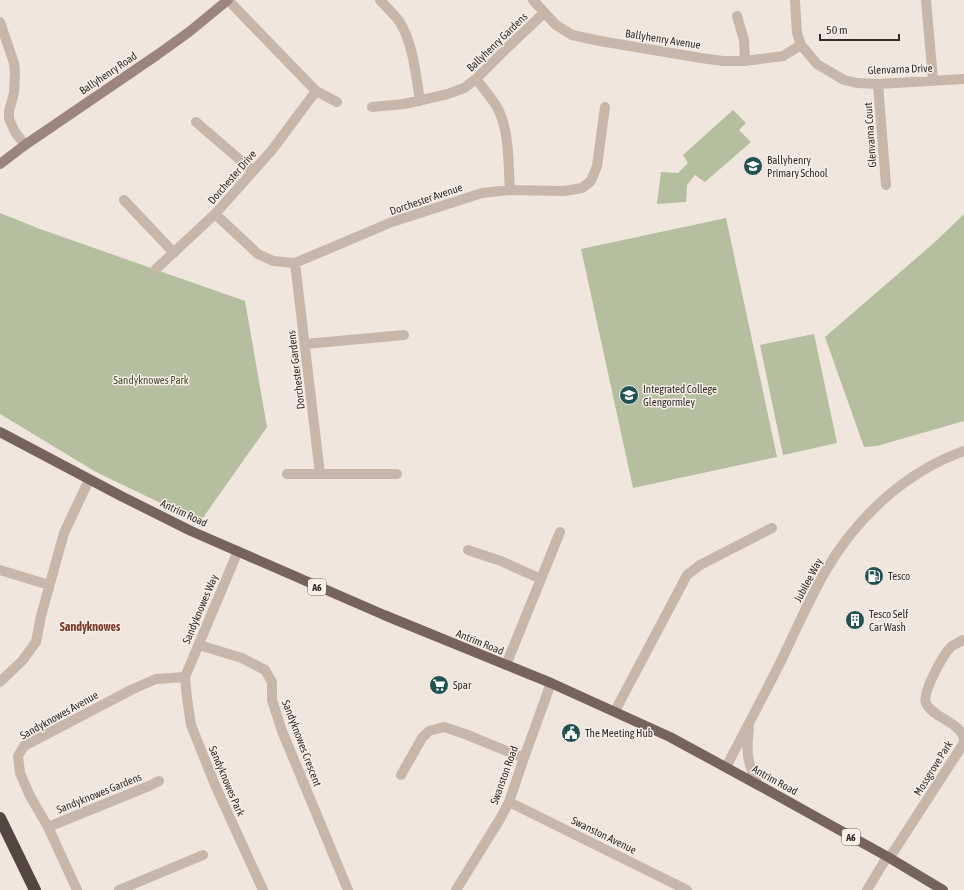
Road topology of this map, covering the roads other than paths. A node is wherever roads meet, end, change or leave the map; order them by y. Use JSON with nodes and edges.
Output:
{"nodes":[{"id":1,"x":228,"y":0,"type":"edge"},
{"id":2,"x":380,"y":0,"type":"edge"},
{"id":3,"x":533,"y":0,"type":"edge"},
{"id":4,"x":795,"y":0,"type":"edge"},
{"id":5,"x":926,"y":0,"type":"edge"},
{"id":6,"x":544,"y":13,"type":"junction"},
{"id":7,"x":737,"y":16,"type":"dead end"},
{"id":8,"x":0,"y":22,"type":"edge"},
{"id":9,"x":801,"y":45,"type":"junction"},
{"id":10,"x":745,"y":61,"type":"junction"},
{"id":11,"x":476,"y":79,"type":"junction"},
{"id":12,"x":964,"y":79,"type":"edge"},
{"id":13,"x":934,"y":80,"type":"junction"},
{"id":14,"x":878,"y":84,"type":"junction"},
{"id":15,"x":316,"y":91,"type":"junction"},
{"id":16,"x":420,"y":101,"type":"junction"},
{"id":17,"x":337,"y":102,"type":"dead end"},
{"id":18,"x":372,"y":107,"type":"dead end"},
{"id":19,"x":605,"y":107,"type":"dead end"},
{"id":20,"x":196,"y":122,"type":"dead end"},
{"id":21,"x":25,"y":145,"type":"junction"},
{"id":22,"x":0,"y":164,"type":"edge"},
{"id":23,"x":252,"y":171,"type":"junction"},
{"id":24,"x":886,"y":185,"type":"dead end"},
{"id":25,"x":510,"y":190,"type":"junction"},
{"id":26,"x":124,"y":200,"type":"dead end"},
{"id":27,"x":215,"y":214,"type":"junction"},
{"id":28,"x":174,"y":253,"type":"junction"},
{"id":29,"x":295,"y":263,"type":"junction"},
{"id":30,"x":156,"y":269,"type":"dead end"},
{"id":31,"x":404,"y":335,"type":"dead end"},
{"id":32,"x":306,"y":344,"type":"junction"},
{"id":33,"x":0,"y":432,"type":"edge"},
{"id":34,"x":964,"y":451,"type":"edge"},
{"id":35,"x":287,"y":474,"type":"dead end"},
{"id":36,"x":320,"y":474,"type":"junction"},
{"id":37,"x":397,"y":474,"type":"dead end"},
{"id":38,"x":89,"y":480,"type":"junction"},
{"id":39,"x":772,"y":528,"type":"dead end"},
{"id":40,"x":560,"y":532,"type":"dead end"},
{"id":41,"x":468,"y":550,"type":"dead end"},
{"id":42,"x":238,"y":551,"type":"junction"},
{"id":43,"x":0,"y":570,"type":"edge"},
{"id":44,"x":541,"y":579,"type":"junction"},
{"id":45,"x":49,"y":585,"type":"junction"},
{"id":46,"x":963,"y":640,"type":"edge"},
{"id":47,"x":199,"y":645,"type":"junction"},
{"id":48,"x":506,"y":665,"type":"junction"},
{"id":49,"x":185,"y":677,"type":"junction"},
{"id":50,"x":0,"y":682,"type":"edge"},
{"id":51,"x":551,"y":684,"type":"junction"},
{"id":52,"x":615,"y":711,"type":"junction"},
{"id":53,"x":751,"y":720,"type":"junction"},
{"id":54,"x":524,"y":758,"type":"junction"},
{"id":55,"x":726,"y":767,"type":"junction"},
{"id":56,"x":401,"y":775,"type":"dead end"},
{"id":57,"x":159,"y":781,"type":"dead end"},
{"id":58,"x":758,"y":785,"type":"junction"},
{"id":59,"x":509,"y":802,"type":"junction"},
{"id":60,"x":0,"y":818,"type":"edge"},
{"id":61,"x":48,"y":827,"type":"junction"},
{"id":62,"x":203,"y":855,"type":"dead end"},
{"id":63,"x":888,"y":857,"type":"junction"},
{"id":64,"x":35,"y":890,"type":"edge"},
{"id":65,"x":77,"y":890,"type":"edge"},
{"id":66,"x":119,"y":890,"type":"edge"},
{"id":67,"x":262,"y":890,"type":"edge"},
{"id":68,"x":348,"y":890,"type":"edge"},
{"id":69,"x":456,"y":890,"type":"edge"},
{"id":70,"x":687,"y":890,"type":"edge"},
{"id":71,"x":867,"y":890,"type":"edge"},
{"id":72,"x":943,"y":890,"type":"edge"}],
"edges":[{"from":1,"to":15,"type":"street"},
{"from":1,"to":21,"type":"main road","name":"Ballyhenry Road"},
{"from":2,"to":16,"type":"street"},
{"from":3,"to":6,"type":"street","name":"Ballyhenry Avenue"},
{"from":4,"to":9,"type":"street","name":"Glenvarna Drive"},
{"from":5,"to":13,"type":"street"},
{"from":6,"to":10,"type":"street","name":"Ballyhenry Avenue"},
{"from":6,"to":11,"type":"street","name":"Ballyhenry Gardens"},
{"from":7,"to":10,"type":"street"},
{"from":8,"to":21,"type":"street"},
{"from":9,"to":10,"type":"street","name":"Ballyhenry Avenue"},
{"from":9,"to":14,"type":"street","name":"Glenvarna Drive"},
{"from":11,"to":16,"type":"street","name":"Ballyhenry Gardens"},
{"from":11,"to":25,"type":"street"},
{"from":12,"to":13,"type":"street","name":"Glenvarna Drive"},
{"from":13,"to":14,"type":"street","name":"Glenvarna Drive"},
{"from":14,"to":24,"type":"street","name":"Glenvarna Court"},
{"from":15,"to":17,"type":"street"},
{"from":15,"to":23,"type":"street","name":"Dorchester Drive"},
{"from":16,"to":18,"type":"street","name":"Ballyhenry Gardens"},
{"from":19,"to":25,"type":"street","name":"Dorchester Avenue"},
{"from":20,"to":23,"type":"street"},
{"from":21,"to":22,"type":"main road","name":"Ballyhenry Road"},
{"from":23,"to":27,"type":"street","name":"Dorchester Drive"},
{"from":25,"to":29,"type":"street","name":"Dorchester Avenue"},
{"from":26,"to":28,"type":"street"},
{"from":27,"to":28,"type":"street","name":"Dorchester Drive"},
{"from":27,"to":29,"type":"street","name":"Dorchester Avenue"},
{"from":28,"to":30,"type":"street","name":"Dorchester Drive"},
{"from":29,"to":32,"type":"street","name":"Dorchester Gardens"},
{"from":31,"to":32,"type":"street"},
{"from":32,"to":36,"type":"street","name":"Dorchester Gardens"},
{"from":33,"to":38,"type":"main road","name":"Antrim Road","number":"A6"},
{"from":34,"to":53,"type":"street","name":"Jubilee Way"},
{"from":35,"to":36,"type":"street"},
{"from":36,"to":37,"type":"street"},
{"from":38,"to":42,"type":"main road","name":"Antrim Road","number":"A6"},
{"from":38,"to":45,"type":"street"},
{"from":39,"to":52,"type":"street"},
{"from":40,"to":44,"type":"street"},
{"from":41,"to":44,"type":"street"},
{"from":42,"to":47,"type":"street","name":"Sandyknowes Way"},
{"from":42,"to":48,"type":"main road","name":"Antrim Road","number":"A6"},
{"from":43,"to":45,"type":"street"},
{"from":44,"to":48,"type":"street"},
{"from":45,"to":50,"type":"street"},
{"from":46,"to":63,"type":"street","name":"Mossgrove Park"},
{"from":47,"to":49,"type":"street","name":"Sandyknowes Way"},
{"from":47,"to":68,"type":"street","name":"Sandyknowes Crescent"},
{"from":48,"to":51,"type":"main road","name":"Antrim Road","number":"A6"},
{"from":49,"to":61,"type":"street","name":"Sandyknowes Avenue"},
{"from":49,"to":67,"type":"street","name":"Sandyknowes Park"},
{"from":51,"to":52,"type":"main road","name":"Antrim Road","number":"A6"},
{"from":51,"to":54,"type":"street","name":"Swanston Road"},
{"from":52,"to":55,"type":"main road","name":"Antrim Road","number":"A6"},
{"from":53,"to":55,"type":"street","name":"Jubilee Way"},
{"from":53,"to":58,"type":"street"},
{"from":54,"to":56,"type":"street"},
{"from":54,"to":59,"type":"street","name":"Swanston Road"},
{"from":55,"to":58,"type":"main road","name":"Antrim Road","number":"A6"},
{"from":57,"to":61,"type":"street","name":"Sandyknowes Gardens"},
{"from":58,"to":63,"type":"main road","name":"Antrim Road","number":"A6"},
{"from":59,"to":69,"type":"street","name":"Swanston Road"},
{"from":59,"to":70,"type":"street","name":"Swanston Avenue"},
{"from":60,"to":64,"type":"highway"},
{"from":61,"to":65,"type":"street","name":"Sandyknowes Avenue"},
{"from":62,"to":66,"type":"street"},
{"from":63,"to":71,"type":"street"},
{"from":63,"to":72,"type":"main road","name":"Antrim Road","number":"A6"}]}
